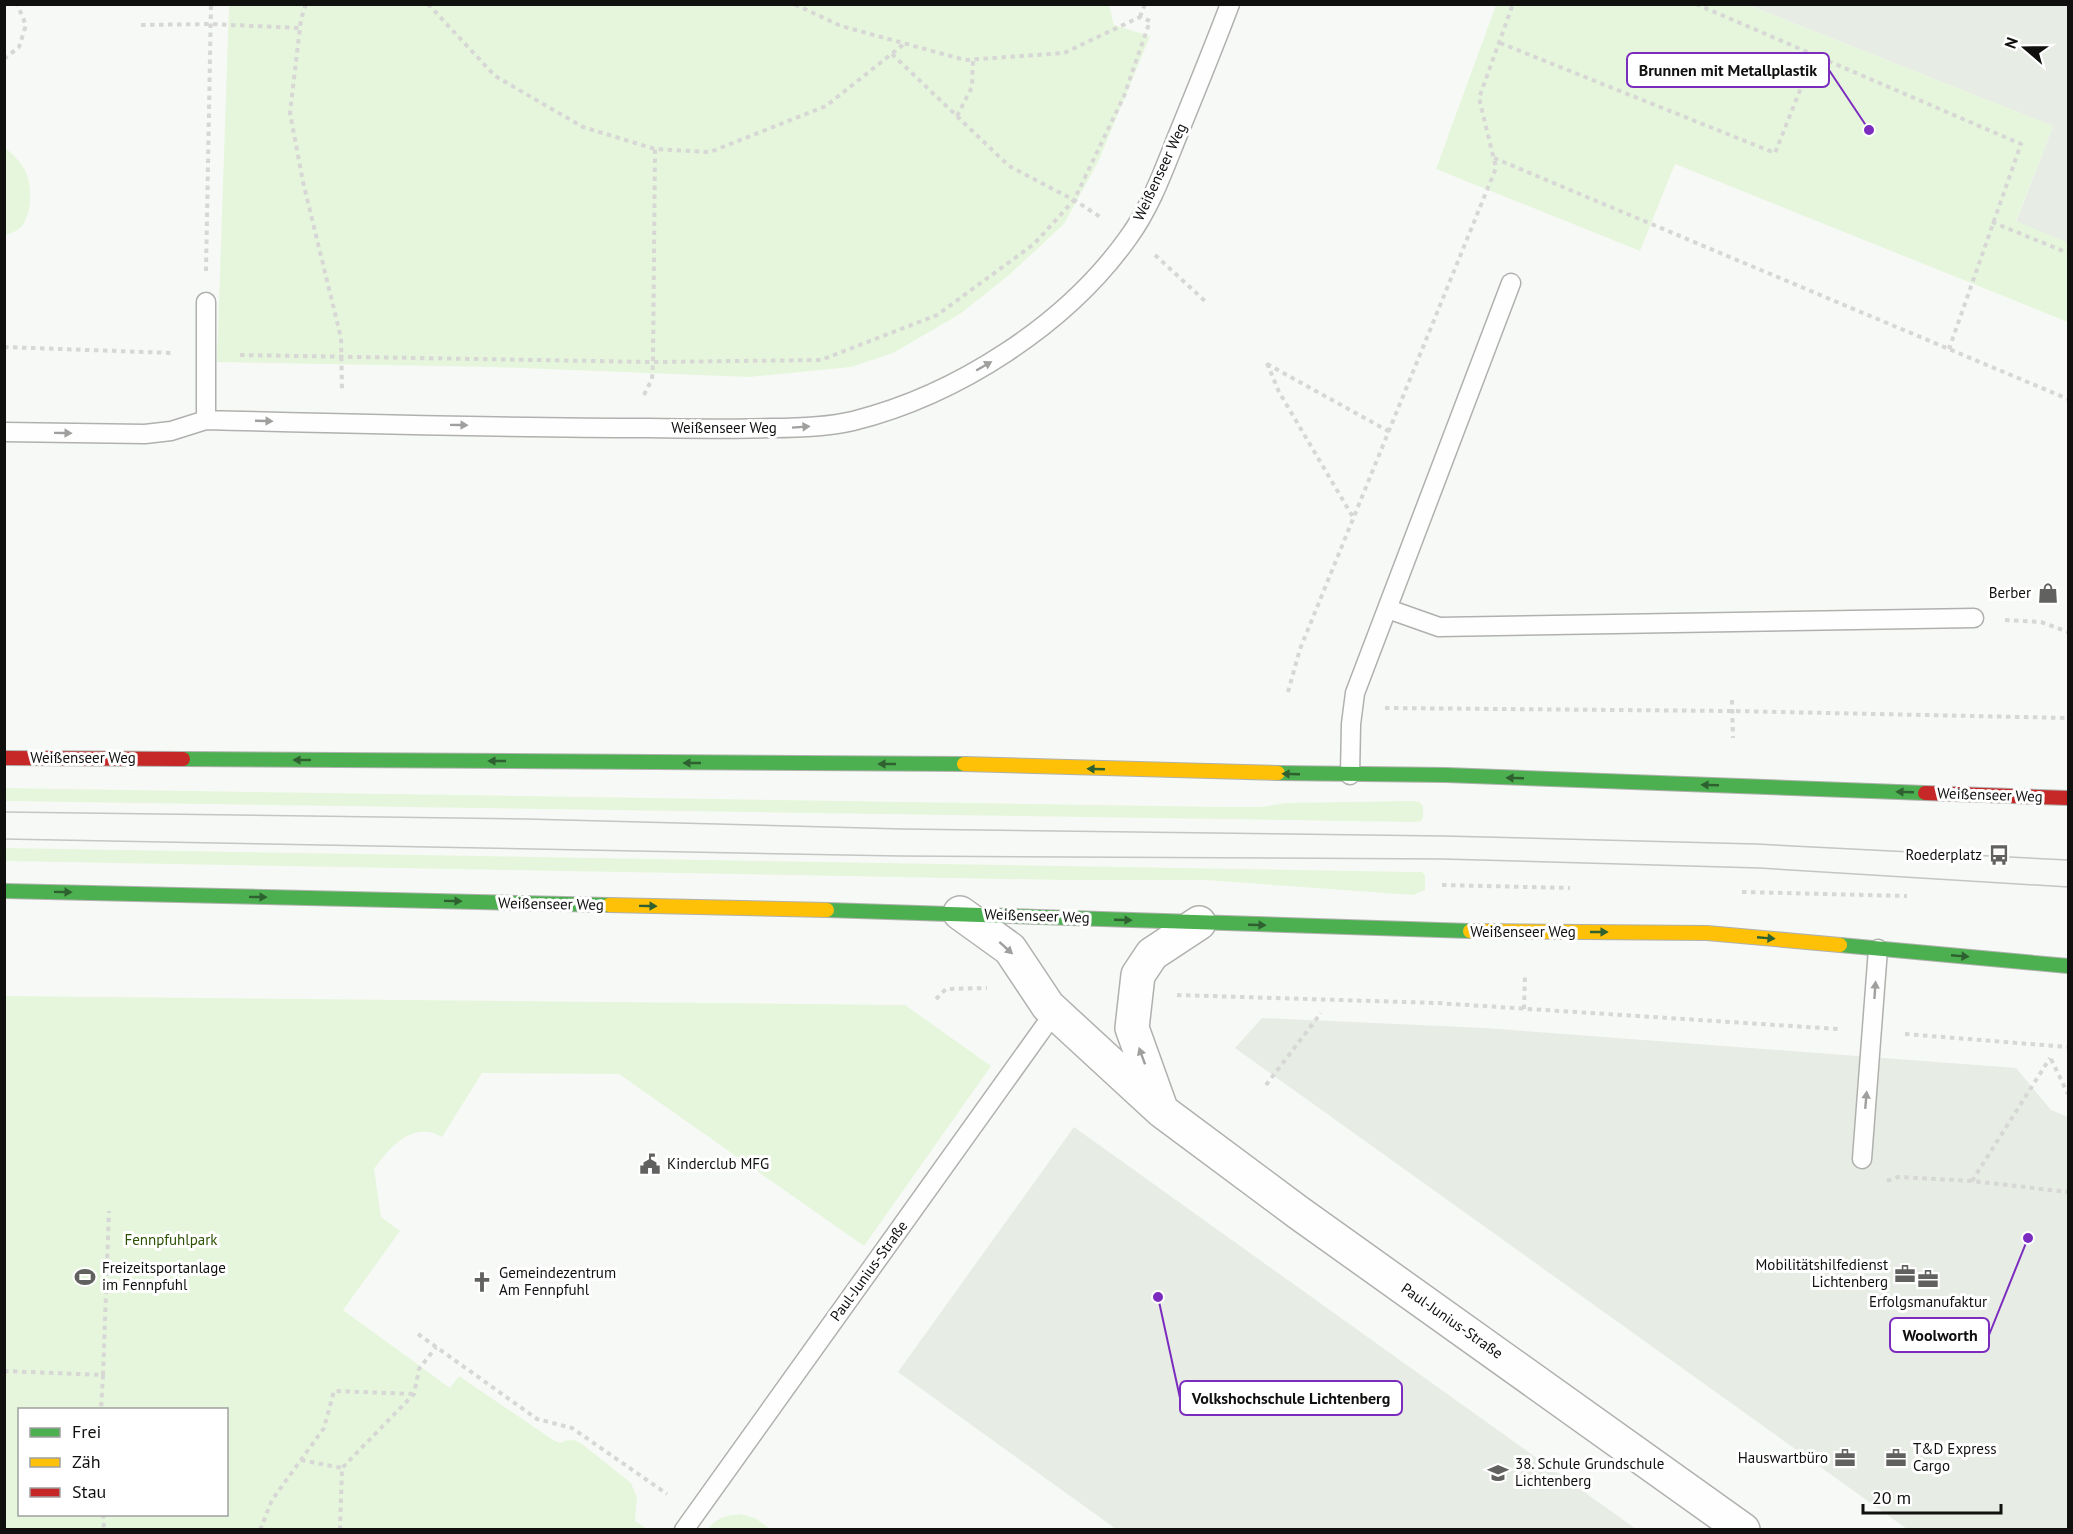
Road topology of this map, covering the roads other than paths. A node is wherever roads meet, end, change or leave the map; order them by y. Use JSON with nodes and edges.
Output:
{"nodes":[{"id":1,"x":1230,"y":4,"type":"edge"},
{"id":2,"x":1511,"y":283,"type":"dead end"},
{"id":3,"x":206,"y":302,"type":"road end"},
{"id":4,"x":206,"y":420,"type":"junction"},
{"id":5,"x":4,"y":432,"type":"edge"},
{"id":6,"x":1388,"y":609,"type":"junction"},
{"id":7,"x":1974,"y":618,"type":"dead end"},
{"id":8,"x":4,"y":758,"type":"edge"},
{"id":9,"x":1350,"y":775,"type":"junction"},
{"id":10,"x":2068,"y":798,"type":"edge"},
{"id":11,"x":4,"y":891,"type":"edge"},
{"id":12,"x":960,"y":913,"type":"junction"},
{"id":13,"x":1199,"y":923,"type":"junction"},
{"id":14,"x":1878,"y":949,"type":"junction"},
{"id":15,"x":2068,"y":966,"type":"edge"},
{"id":16,"x":1054,"y":1012,"type":"junction"},
{"id":17,"x":1162,"y":1110,"type":"junction"},
{"id":18,"x":1862,"y":1159,"type":"dead end"},
{"id":19,"x":684,"y":1530,"type":"edge"},
{"id":20,"x":1743,"y":1530,"type":"edge"}],
"edges":[{"from":4,"to":1,"type":"lane","name":"Weißenseer Weg","one_way":true},
{"from":2,"to":6,"type":"lane"},
{"from":3,"to":4,"type":"lane"},
{"from":5,"to":4,"type":"lane","name":"Weißenseer Weg","one_way":true},
{"from":6,"to":7,"type":"lane"},
{"from":6,"to":9,"type":"lane"},
{"from":9,"to":8,"type":"main road","name":"Weißenseer Weg","one_way":true},
{"from":10,"to":9,"type":"main road","name":"Weißenseer Weg","one_way":true},
{"from":11,"to":12,"type":"main road","name":"Weißenseer Weg","one_way":true},
{"from":12,"to":13,"type":"main road","name":"Weißenseer Weg","one_way":true},
{"from":12,"to":16,"type":"street","name":"Paul-Junius-Straße","one_way":true},
{"from":13,"to":14,"type":"main road","name":"Weißenseer Weg","one_way":true},
{"from":17,"to":13,"type":"street","one_way":true},
{"from":14,"to":15,"type":"main road","name":"Weißenseer Weg","one_way":true},
{"from":18,"to":14,"type":"lane","one_way":true},
{"from":16,"to":17,"type":"street","name":"Paul-Junius-Straße"},
{"from":16,"to":19,"type":"lane","name":"Paul-Junius-Straße"},
{"from":17,"to":20,"type":"street","name":"Paul-Junius-Straße"}]}
